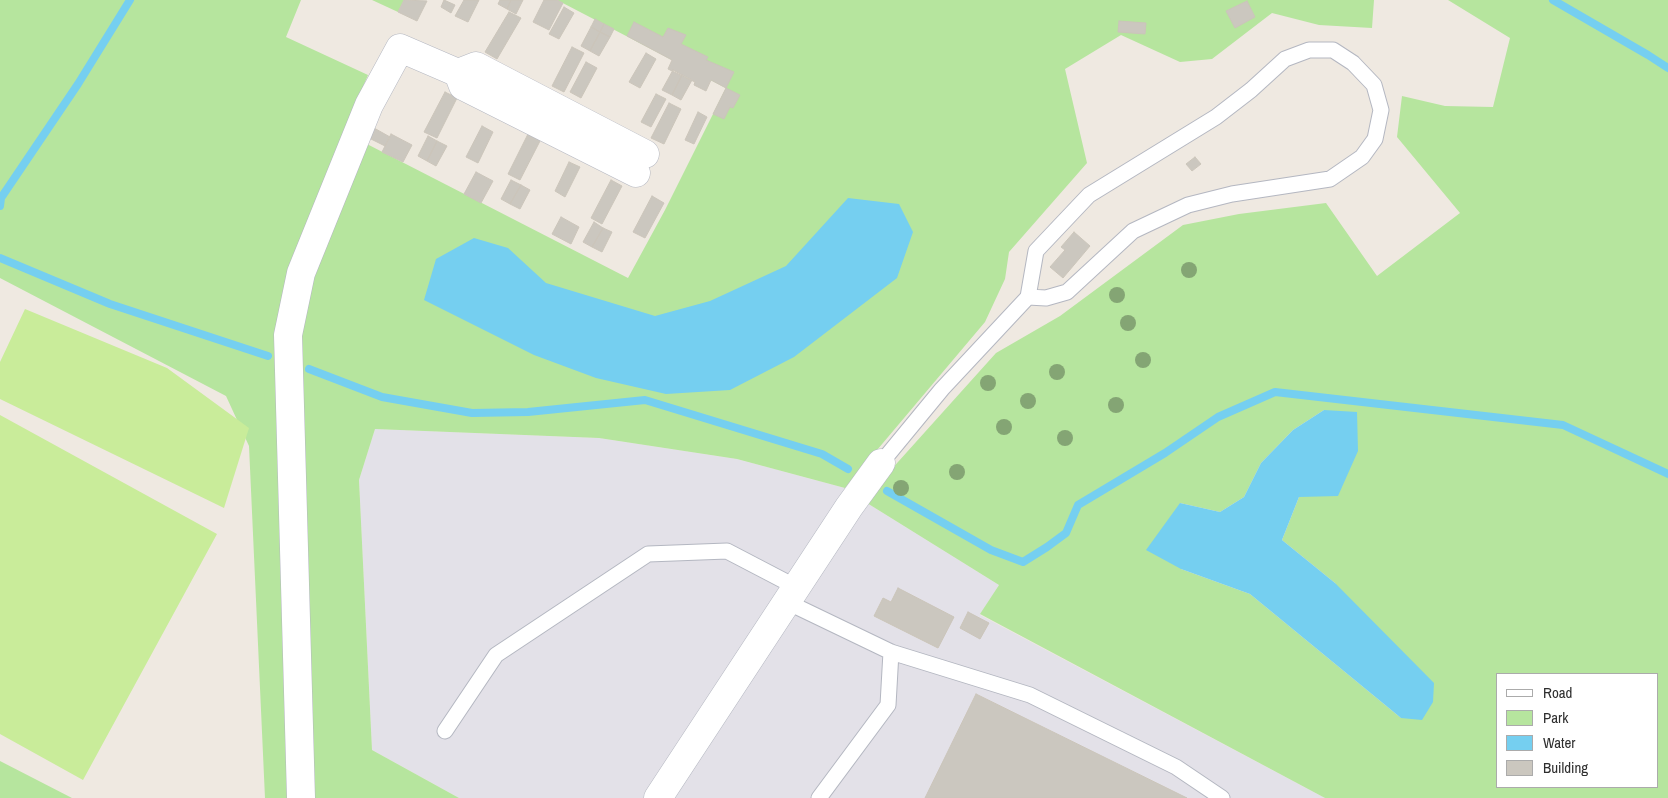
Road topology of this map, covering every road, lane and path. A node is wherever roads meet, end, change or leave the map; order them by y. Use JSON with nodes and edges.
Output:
{"nodes":[{"id":1,"x":641,"y":164,"type":"dead end"},
{"id":2,"x":1028,"y":297,"type":"junction"},
{"id":3,"x":880,"y":463,"type":"joint"},
{"id":4,"x":792,"y":595,"type":"junction"},
{"id":5,"x":891,"y":652,"type":"junction"},
{"id":6,"x":445,"y":731,"type":"dead end"},
{"id":7,"x":300,"y":798,"type":"edge"},
{"id":8,"x":658,"y":798,"type":"edge"},
{"id":9,"x":819,"y":798,"type":"edge"},
{"id":10,"x":1222,"y":798,"type":"edge"}],
"edges":[{"from":1,"to":7,"type":"street"},
{"from":2,"to":2,"type":"lane"},
{"from":2,"to":3,"type":"lane"},
{"from":3,"to":4,"type":"street"},
{"from":4,"to":5,"type":"lane"},
{"from":4,"to":6,"type":"lane"},
{"from":4,"to":8,"type":"street"},
{"from":5,"to":9,"type":"lane"},
{"from":5,"to":10,"type":"lane"}]}
